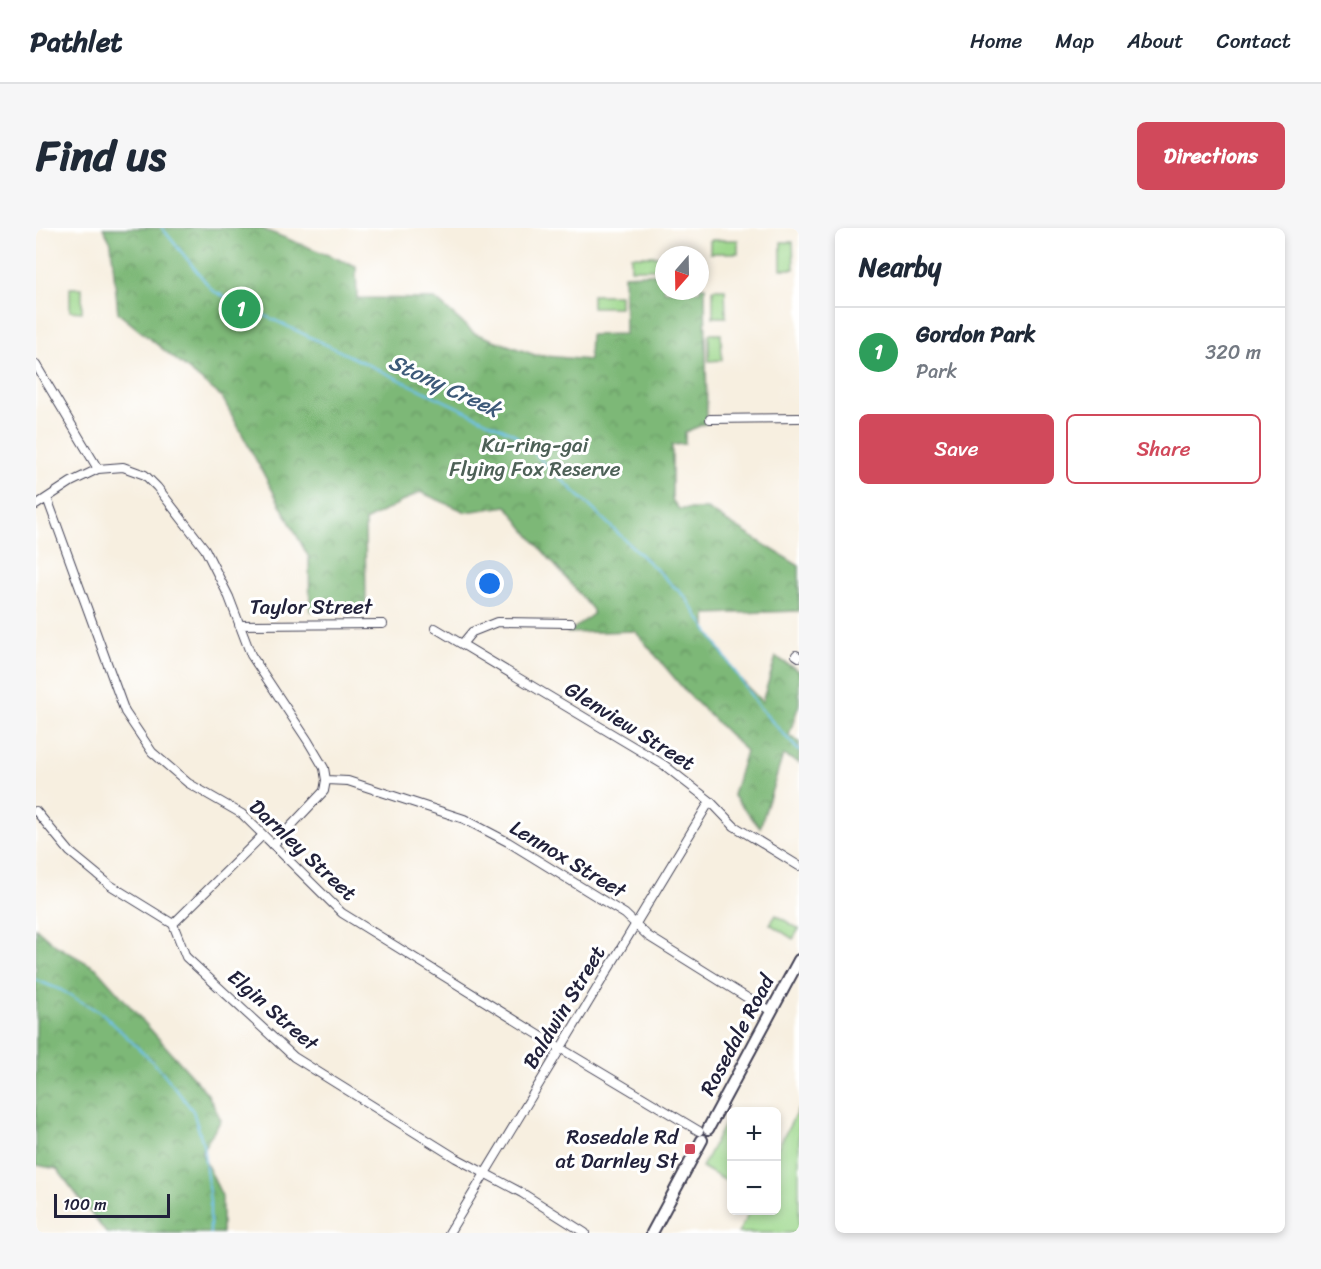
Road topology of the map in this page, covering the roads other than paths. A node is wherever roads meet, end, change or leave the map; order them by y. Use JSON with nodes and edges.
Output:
{"nodes":[{"id":1,"x":36,"y":365,"type":"edge"},
{"id":2,"x":799,"y":418,"type":"edge"},
{"id":3,"x":710,"y":419,"type":"dead end"},
{"id":4,"x":98,"y":469,"type":"junction"},
{"id":5,"x":47,"y":498,"type":"junction"},
{"id":6,"x":36,"y":505,"type":"edge"},
{"id":7,"x":571,"y":623,"type":"dead end"},
{"id":8,"x":383,"y":624,"type":"dead end"},
{"id":9,"x":239,"y":625,"type":"junction"},
{"id":10,"x":435,"y":628,"type":"dead end"},
{"id":11,"x":462,"y":644,"type":"junction"},
{"id":12,"x":326,"y":780,"type":"junction"},
{"id":13,"x":711,"y":801,"type":"junction"},
{"id":14,"x":36,"y":811,"type":"edge"},
{"id":15,"x":263,"y":835,"type":"junction"},
{"id":16,"x":273,"y":844,"type":"junction"},
{"id":17,"x":799,"y":866,"type":"edge"},
{"id":18,"x":173,"y":924,"type":"junction"},
{"id":19,"x":636,"y":924,"type":"junction"},
{"id":20,"x":799,"y":960,"type":"edge"},
{"id":21,"x":772,"y":1011,"type":"junction"},
{"id":22,"x":560,"y":1048,"type":"junction"},
{"id":23,"x":703,"y":1133,"type":"junction"},
{"id":24,"x":485,"y":1173,"type":"junction"},
{"id":25,"x":448,"y":1233,"type":"edge"},
{"id":26,"x":585,"y":1233,"type":"edge"},
{"id":27,"x":652,"y":1233,"type":"edge"}],
"edges":[{"from":1,"to":4,"type":"street"},
{"from":2,"to":3,"type":"street"},
{"from":4,"to":5,"type":"street"},
{"from":4,"to":9,"type":"street"},
{"from":5,"to":6,"type":"street"},
{"from":5,"to":15,"type":"street","name":"Darnley Street"},
{"from":7,"to":11,"type":"street"},
{"from":8,"to":9,"type":"street","name":"Taylor Street"},
{"from":9,"to":12,"type":"street"},
{"from":10,"to":11,"type":"street","name":"Glenview Street"},
{"from":11,"to":13,"type":"street","name":"Glenview Street"},
{"from":12,"to":16,"type":"street"},
{"from":12,"to":19,"type":"street","name":"Lennox Street"},
{"from":13,"to":17,"type":"street","name":"Glenview Street"},
{"from":13,"to":19,"type":"street","name":"Baldwin Street"},
{"from":14,"to":18,"type":"street"},
{"from":15,"to":16,"type":"street","name":"Darnley Street"},
{"from":15,"to":18,"type":"street"},
{"from":16,"to":22,"type":"street","name":"Darnley Street"},
{"from":18,"to":24,"type":"street","name":"Elgin Street"},
{"from":19,"to":21,"type":"street","name":"Lennox Street"},
{"from":19,"to":22,"type":"street","name":"Baldwin Street"},
{"from":20,"to":21,"type":"street","name":"Rosedale Road"},
{"from":21,"to":23,"type":"street","name":"Rosedale Road"},
{"from":22,"to":23,"type":"street","name":"Darnley Street"},
{"from":22,"to":24,"type":"street","name":"Baldwin Street"},
{"from":23,"to":27,"type":"street","name":"Rosedale Road"},
{"from":24,"to":25,"type":"street","name":"Baldwin Street"},
{"from":24,"to":26,"type":"street","name":"Elgin Street"}]}
